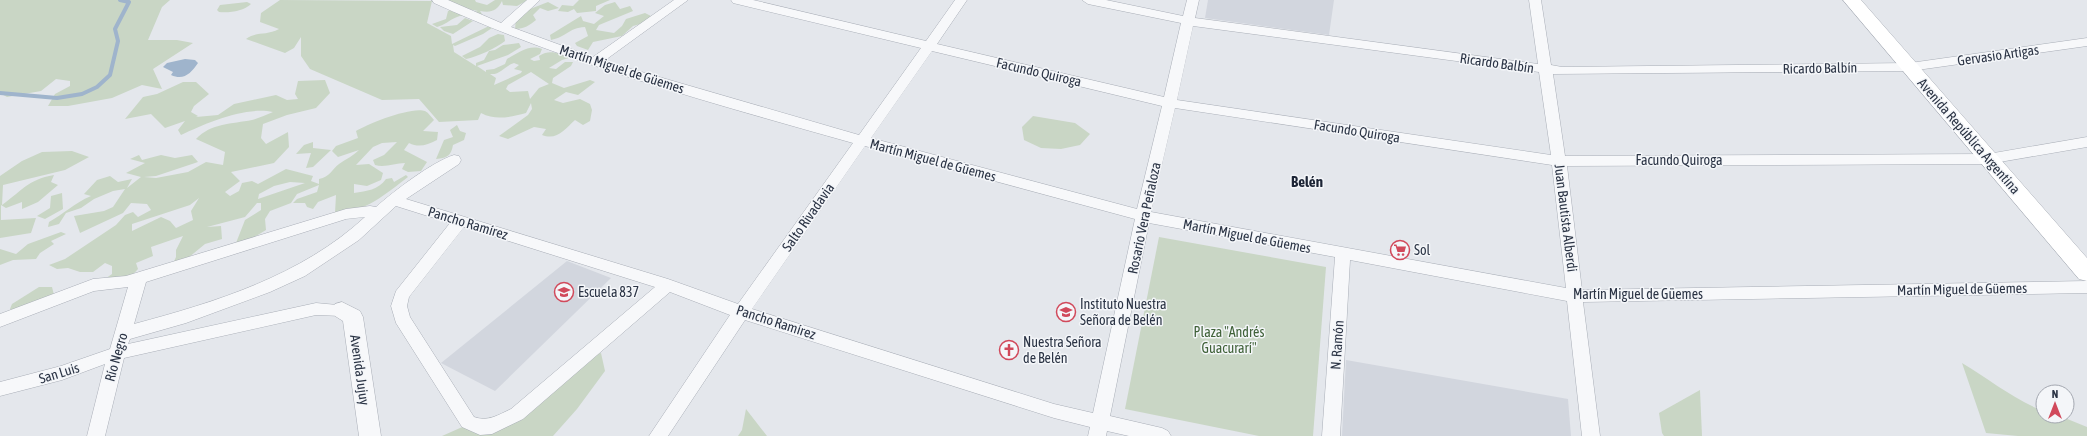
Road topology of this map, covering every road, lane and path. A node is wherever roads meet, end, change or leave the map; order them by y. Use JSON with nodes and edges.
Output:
{"nodes":[{"id":1,"x":438,"y":0,"type":"edge"},
{"id":2,"x":534,"y":0,"type":"edge"},
{"id":3,"x":682,"y":0,"type":"edge"},
{"id":4,"x":737,"y":0,"type":"edge"},
{"id":5,"x":961,"y":0,"type":"edge"},
{"id":6,"x":1088,"y":0,"type":"edge"},
{"id":7,"x":1193,"y":0,"type":"edge"},
{"id":8,"x":1535,"y":0,"type":"edge"},
{"id":9,"x":1852,"y":0,"type":"edge"},
{"id":10,"x":1188,"y":21,"type":"junction"},
{"id":11,"x":503,"y":28,"type":"junction"},
{"id":12,"x":2087,"y":42,"type":"edge"},
{"id":13,"x":929,"y":46,"type":"junction"},
{"id":14,"x":595,"y":61,"type":"junction"},
{"id":15,"x":1910,"y":67,"type":"junction"},
{"id":16,"x":1546,"y":69,"type":"junction"},
{"id":17,"x":1170,"y":103,"type":"junction"},
{"id":18,"x":861,"y":141,"type":"junction"},
{"id":19,"x":2087,"y":142,"type":"edge"},
{"id":20,"x":1988,"y":159,"type":"junction"},
{"id":21,"x":454,"y":160,"type":"dead end"},
{"id":22,"x":1559,"y":161,"type":"junction"},
{"id":23,"x":393,"y":200,"type":"junction"},
{"id":24,"x":378,"y":214,"type":"junction"},
{"id":25,"x":1143,"y":216,"type":"junction"},
{"id":26,"x":461,"y":220,"type":"junction"},
{"id":27,"x":1343,"y":254,"type":"junction"},
{"id":28,"x":2087,"y":273,"type":"edge"},
{"id":29,"x":139,"y":278,"type":"junction"},
{"id":30,"x":668,"y":285,"type":"junction"},
{"id":31,"x":2087,"y":287,"type":"edge"},
{"id":32,"x":1576,"y":296,"type":"junction"},
{"id":33,"x":342,"y":310,"type":"joint"},
{"id":34,"x":741,"y":312,"type":"junction"},
{"id":35,"x":0,"y":321,"type":"edge"},
{"id":36,"x":123,"y":334,"type":"junction"},
{"id":37,"x":117,"y":353,"type":"junction"},
{"id":38,"x":0,"y":389,"type":"edge"},
{"id":39,"x":1098,"y":430,"type":"edge"},
{"id":40,"x":96,"y":436,"type":"edge"},
{"id":41,"x":370,"y":436,"type":"edge"},
{"id":42,"x":658,"y":436,"type":"edge"},
{"id":43,"x":1162,"y":436,"type":"edge"},
{"id":44,"x":1331,"y":436,"type":"edge"},
{"id":45,"x":1591,"y":436,"type":"edge"}],
"edges":[{"from":1,"to":11,"type":"street","name":"Martín Miguel de Güemes"},
{"from":2,"to":11,"type":"street"},
{"from":3,"to":14,"type":"street"},
{"from":4,"to":13,"type":"street","name":"Facundo Quiroga"},
{"from":5,"to":13,"type":"street","name":"Salto Rivadavia"},
{"from":6,"to":10,"type":"street","name":"Ricardo Balbín"},
{"from":7,"to":10,"type":"street","name":"Rosario Vera Peñaloza"},
{"from":8,"to":16,"type":"street","name":"Juan Bautista Alberdi"},
{"from":9,"to":15,"type":"main road","name":"Avenida República Argentina"},
{"from":10,"to":16,"type":"street","name":"Ricardo Balbín"},
{"from":10,"to":17,"type":"street","name":"Rosario Vera Peñaloza"},
{"from":11,"to":14,"type":"street","name":"Martín Miguel de Güemes"},
{"from":12,"to":15,"type":"street","name":"Gervasio Artigas"},
{"from":13,"to":17,"type":"street","name":"Facundo Quiroga"},
{"from":13,"to":18,"type":"street","name":"Salto Rivadavia"},
{"from":14,"to":18,"type":"street","name":"Martín Miguel de Güemes"},
{"from":15,"to":16,"type":"street","name":"Ricardo Balbín"},
{"from":15,"to":20,"type":"main road","name":"Avenida República Argentina"},
{"from":16,"to":22,"type":"street","name":"Juan Bautista Alberdi"},
{"from":17,"to":22,"type":"street","name":"Facundo Quiroga"},
{"from":17,"to":25,"type":"street","name":"Rosario Vera Peñaloza"},
{"from":18,"to":25,"type":"street","name":"Martín Miguel de Güemes"},
{"from":18,"to":34,"type":"street","name":"Salto Rivadavia"},
{"from":19,"to":20,"type":"street","name":"Facundo Quiroga"},
{"from":20,"to":22,"type":"street","name":"Facundo Quiroga"},
{"from":20,"to":28,"type":"main road","name":"Avenida República Argentina"},
{"from":21,"to":23,"type":"street"},
{"from":22,"to":32,"type":"street","name":"Juan Bautista Alberdi"},
{"from":23,"to":24,"type":"street"},
{"from":23,"to":26,"type":"street","name":"Pancho Ramírez"},
{"from":24,"to":29,"type":"street"},
{"from":24,"to":36,"type":"street"},
{"from":25,"to":27,"type":"street","name":"Martín Miguel de Güemes"},
{"from":25,"to":39,"type":"street","name":"Rosario Vera Peñaloza"},
{"from":26,"to":30,"type":"street","name":"Pancho Ramírez"},
{"from":26,"to":30,"type":"street"},
{"from":27,"to":32,"type":"street","name":"Martín Miguel de Güemes"},
{"from":27,"to":44,"type":"street","name":"N. Ramón"},
{"from":29,"to":35,"type":"street"},
{"from":29,"to":36,"type":"street","name":"Río Negro"},
{"from":30,"to":34,"type":"street","name":"Pancho Ramírez"},
{"from":31,"to":32,"type":"street","name":"Martín Miguel de Güemes"},
{"from":32,"to":45,"type":"street","name":"Juan Bautista Alberdi"},
{"from":33,"to":37,"type":"street","name":"San Luis"},
{"from":33,"to":41,"type":"street","name":"Avenida Jujuy"},
{"from":34,"to":39,"type":"street","name":"Pancho Ramírez"},
{"from":34,"to":42,"type":"street","name":"Salto Rivadavia"},
{"from":36,"to":37,"type":"street","name":"Río Negro"},
{"from":37,"to":38,"type":"street","name":"San Luis"},
{"from":37,"to":40,"type":"street","name":"Río Negro"},
{"from":39,"to":43,"type":"street","name":"Pancho Ramírez"}]}
